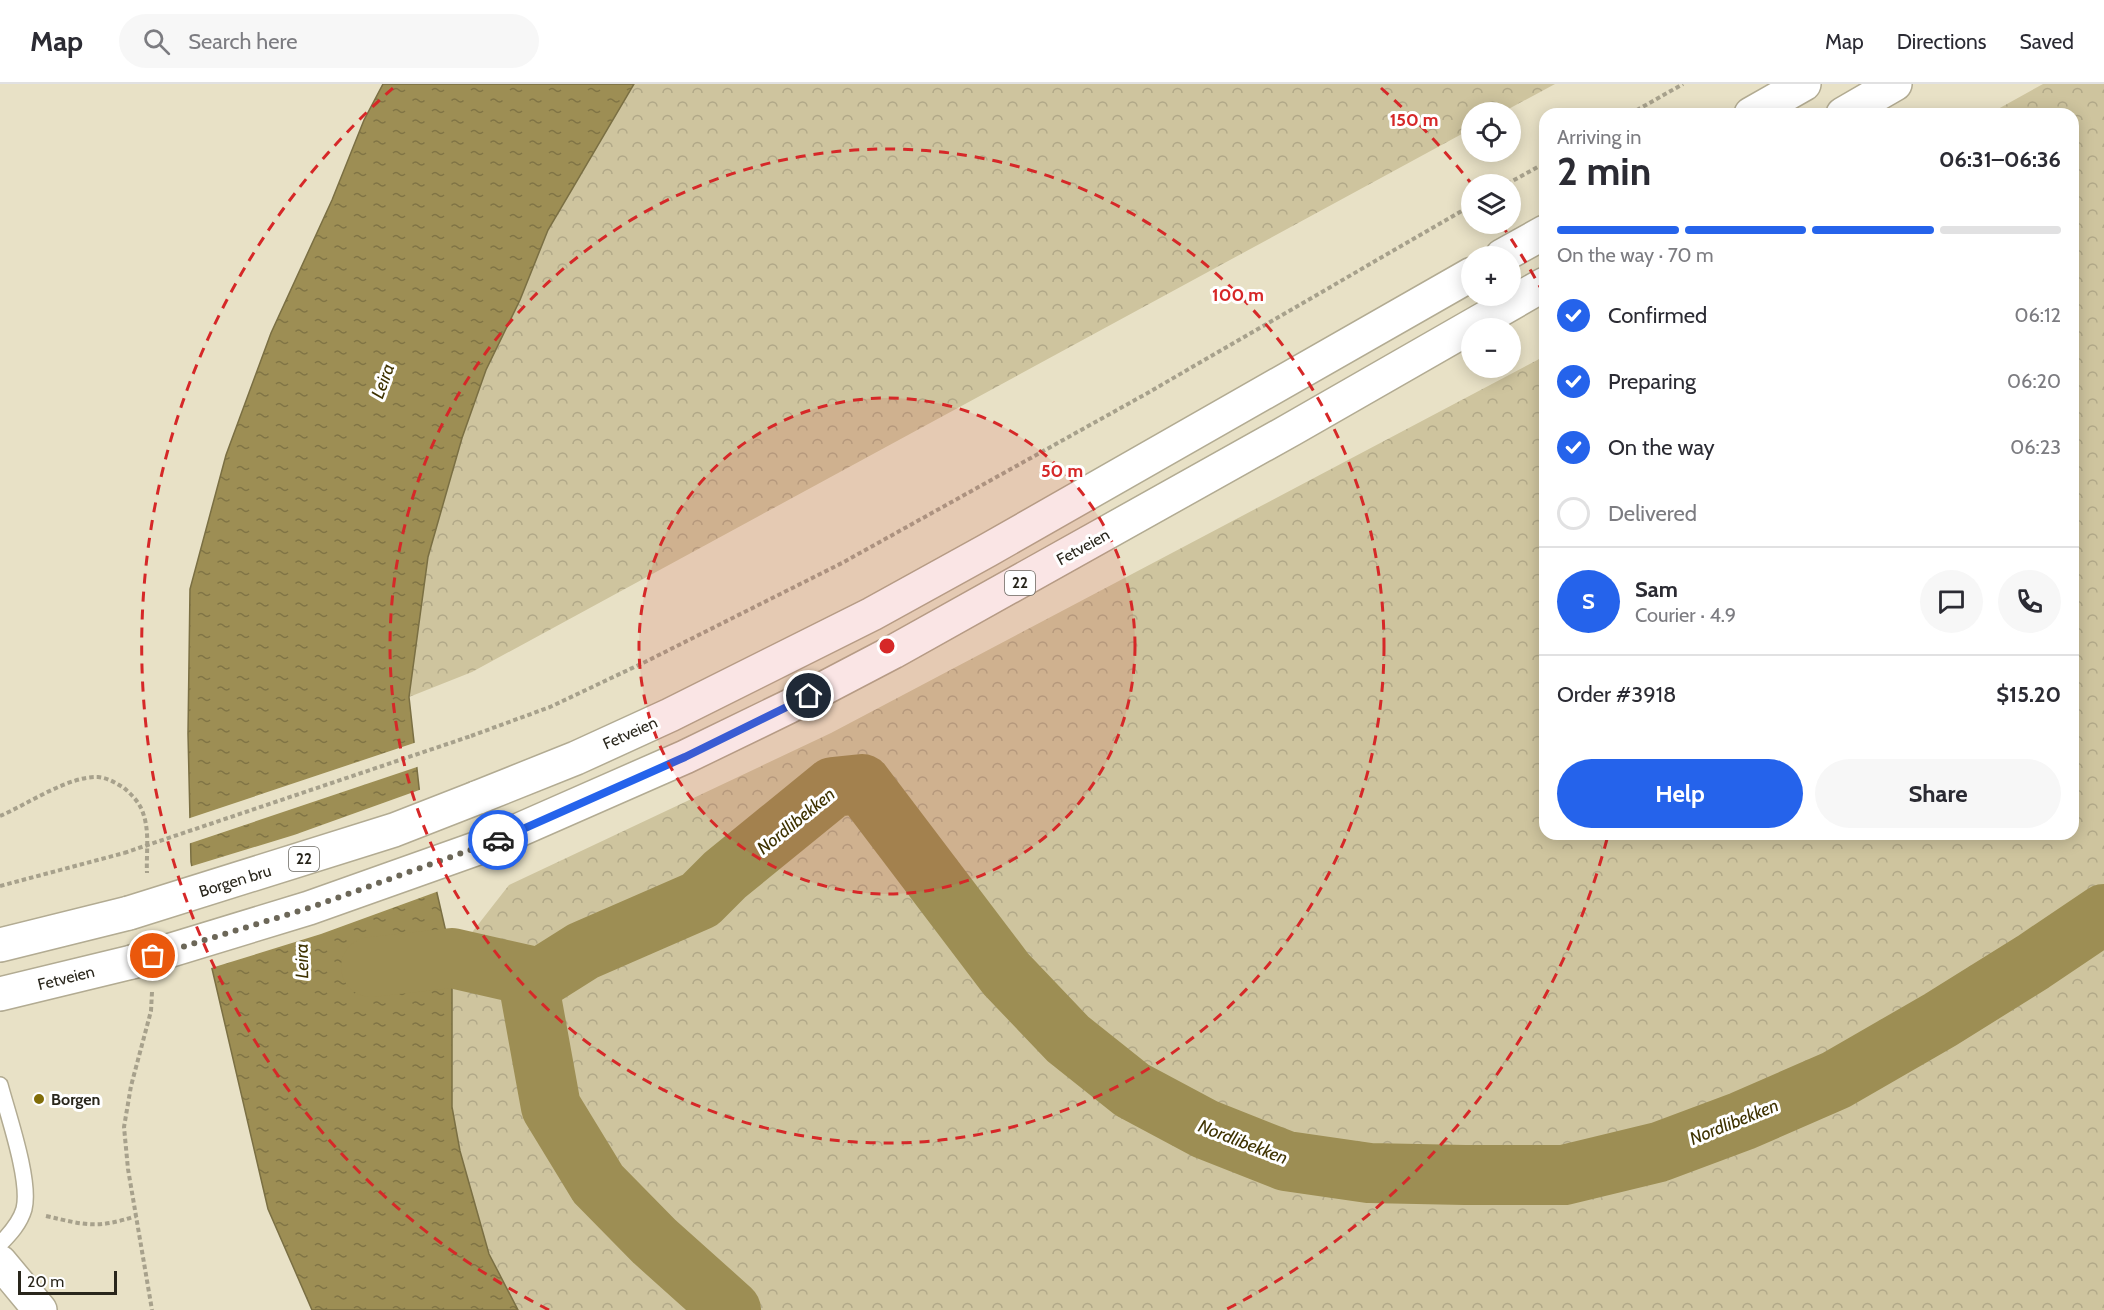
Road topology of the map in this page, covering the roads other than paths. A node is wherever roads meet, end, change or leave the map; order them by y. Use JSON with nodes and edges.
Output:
{"nodes":[{"id":1,"x":1804,"y":84,"type":"edge"},
{"id":2,"x":1895,"y":84,"type":"edge"},
{"id":3,"x":1762,"y":108,"type":"edge"},
{"id":4,"x":1853,"y":108,"type":"edge"},
{"id":5,"x":1539,"y":235,"type":"edge"},
{"id":6,"x":1520,"y":246,"type":"edge"},
{"id":7,"x":1461,"y":280,"type":"edge"},
{"id":8,"x":1539,"y":287,"type":"edge"},
{"id":9,"x":476,"y":798,"type":"joint"},
{"id":10,"x":0,"y":945,"type":"edge"},
{"id":11,"x":0,"y":994,"type":"edge"},
{"id":12,"x":0,"y":1085,"type":"edge"},
{"id":13,"x":0,"y":1244,"type":"edge"},
{"id":14,"x":0,"y":1262,"type":"edge"},
{"id":15,"x":40,"y":1310,"type":"edge"}],
"edges":[{"from":1,"to":3,"type":"main road"},
{"from":2,"to":4,"type":"main road"},
{"from":5,"to":6,"type":"main road"},
{"from":7,"to":9,"type":"main road","name":"Fetveien","number":"22"},
{"from":8,"to":11,"type":"main road","name":"Fetveien","number":"22","bridge":true},
{"from":9,"to":10,"type":"main road","name":"Borgen bru","number":"22","bridge":true},
{"from":12,"to":13,"type":"lane"},
{"from":14,"to":15,"type":"main road"}]}
